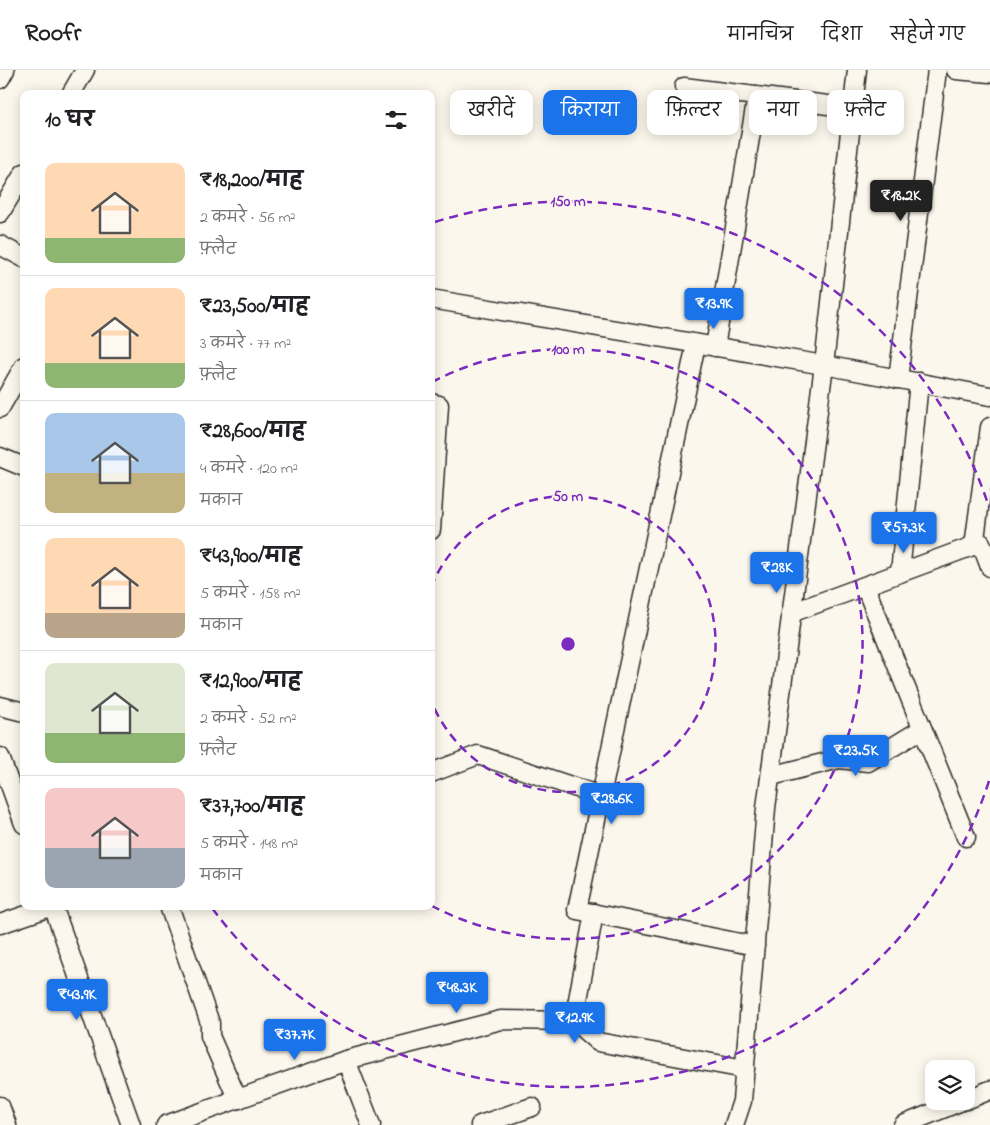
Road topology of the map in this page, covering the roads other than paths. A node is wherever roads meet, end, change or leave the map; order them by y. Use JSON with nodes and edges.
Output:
{"nodes":[{"id":1,"x":5,"y":70,"type":"edge"},
{"id":2,"x":85,"y":70,"type":"edge"},
{"id":3,"x":857,"y":70,"type":"edge"},
{"id":4,"x":937,"y":70,"type":"edge"},
{"id":5,"x":956,"y":70,"type":"edge"},
{"id":6,"x":990,"y":73,"type":"edge"},
{"id":7,"x":0,"y":79,"type":"edge"},
{"id":8,"x":684,"y":87,"type":"dead end"},
{"id":9,"x":73,"y":90,"type":"edge"},
{"id":10,"x":854,"y":90,"type":"edge"},
{"id":11,"x":749,"y":95,"type":"edge"},
{"id":12,"x":750,"y":135,"type":"edge"},
{"id":13,"x":849,"y":135,"type":"edge"},
{"id":14,"x":20,"y":180,"type":"edge"},
{"id":15,"x":0,"y":213,"type":"edge"},
{"id":16,"x":0,"y":245,"type":"edge"},
{"id":17,"x":20,"y":256,"type":"edge"},
{"id":18,"x":435,"y":300,"type":"edge"},
{"id":19,"x":696,"y":344,"type":"junction"},
{"id":20,"x":715,"y":347,"type":"junction"},
{"id":21,"x":824,"y":365,"type":"junction"},
{"id":22,"x":20,"y":373,"type":"edge"},
{"id":23,"x":898,"y":379,"type":"junction"},
{"id":24,"x":918,"y":382,"type":"junction"},
{"id":25,"x":990,"y":396,"type":"edge"},
{"id":26,"x":435,"y":404,"type":"edge"},
{"id":27,"x":0,"y":408,"type":"edge"},
{"id":28,"x":990,"y":427,"type":"edge"},
{"id":29,"x":0,"y":457,"type":"edge"},
{"id":30,"x":20,"y":465,"type":"edge"},
{"id":31,"x":435,"y":468,"type":"edge"},
{"id":32,"x":974,"y":546,"type":"junction"},
{"id":33,"x":990,"y":567,"type":"edge"},
{"id":34,"x":900,"y":573,"type":"junction"},
{"id":35,"x":865,"y":586,"type":"junction"},
{"id":36,"x":791,"y":613,"type":"junction"},
{"id":37,"x":0,"y":706,"type":"edge"},
{"id":38,"x":20,"y":711,"type":"edge"},
{"id":39,"x":922,"y":729,"type":"junction"},
{"id":40,"x":0,"y":757,"type":"edge"},
{"id":41,"x":435,"y":772,"type":"edge"},
{"id":42,"x":770,"y":776,"type":"junction"},
{"id":43,"x":6,"y":792,"type":"edge"},
{"id":44,"x":601,"y":796,"type":"junction"},
{"id":45,"x":20,"y":817,"type":"edge"},
{"id":46,"x":966,"y":837,"type":"dead end"},
{"id":47,"x":41,"y":910,"type":"edge"},
{"id":48,"x":54,"y":910,"type":"edge"},
{"id":49,"x":170,"y":910,"type":"edge"},
{"id":50,"x":594,"y":913,"type":"junction"},
{"id":51,"x":0,"y":924,"type":"edge"},
{"id":52,"x":755,"y":946,"type":"junction"},
{"id":53,"x":574,"y":1021,"type":"junction"},
{"id":54,"x":346,"y":1060,"type":"junction"},
{"id":55,"x":745,"y":1069,"type":"junction"},
{"id":56,"x":990,"y":1090,"type":"edge"},
{"id":57,"x":975,"y":1096,"type":"edge"},
{"id":58,"x":239,"y":1099,"type":"junction"},
{"id":59,"x":0,"y":1106,"type":"edge"},
{"id":60,"x":532,"y":1107,"type":"dead end"},
{"id":61,"x":940,"y":1110,"type":"edge"},
{"id":62,"x":7,"y":1125,"type":"edge"},
{"id":63,"x":131,"y":1125,"type":"edge"},
{"id":64,"x":166,"y":1125,"type":"edge"},
{"id":65,"x":371,"y":1125,"type":"edge"},
{"id":66,"x":480,"y":1125,"type":"edge"},
{"id":67,"x":734,"y":1125,"type":"edge"},
{"id":68,"x":903,"y":1125,"type":"edge"}],
"edges":[{"from":1,"to":7,"type":"street"},
{"from":2,"to":9,"type":"street"},
{"from":3,"to":10,"type":"street"},
{"from":4,"to":23,"type":"street"},
{"from":5,"to":6,"type":"street"},
{"from":8,"to":11,"type":"street"},
{"from":12,"to":20,"type":"street"},
{"from":13,"to":21,"type":"street"},
{"from":14,"to":15,"type":"street"},
{"from":16,"to":17,"type":"street"},
{"from":18,"to":19,"type":"street"},
{"from":19,"to":20,"type":"street"},
{"from":19,"to":44,"type":"street"},
{"from":20,"to":21,"type":"street"},
{"from":21,"to":23,"type":"street"},
{"from":21,"to":36,"type":"street"},
{"from":22,"to":27,"type":"street"},
{"from":23,"to":24,"type":"street"},
{"from":24,"to":25,"type":"street"},
{"from":24,"to":34,"type":"street"},
{"from":26,"to":31,"type":"street"},
{"from":28,"to":32,"type":"street"},
{"from":29,"to":30,"type":"street"},
{"from":32,"to":33,"type":"street"},
{"from":32,"to":34,"type":"street"},
{"from":34,"to":35,"type":"street"},
{"from":35,"to":36,"type":"street"},
{"from":35,"to":39,"type":"street"},
{"from":36,"to":42,"type":"street"},
{"from":37,"to":38,"type":"street"},
{"from":39,"to":42,"type":"street"},
{"from":39,"to":46,"type":"street"},
{"from":40,"to":43,"type":"street"},
{"from":41,"to":44,"type":"street"},
{"from":42,"to":52,"type":"street"},
{"from":43,"to":45,"type":"street"},
{"from":44,"to":50,"type":"street"},
{"from":47,"to":51,"type":"street"},
{"from":48,"to":63,"type":"street"},
{"from":49,"to":58,"type":"street"},
{"from":50,"to":52,"type":"street"},
{"from":50,"to":53,"type":"street"},
{"from":52,"to":55,"type":"street"},
{"from":53,"to":54,"type":"street"},
{"from":53,"to":55,"type":"street"},
{"from":54,"to":58,"type":"street"},
{"from":54,"to":65,"type":"street"},
{"from":55,"to":67,"type":"street"},
{"from":56,"to":57,"type":"street"},
{"from":58,"to":64,"type":"street"},
{"from":59,"to":62,"type":"street"},
{"from":60,"to":66,"type":"street"},
{"from":61,"to":68,"type":"street"}]}
